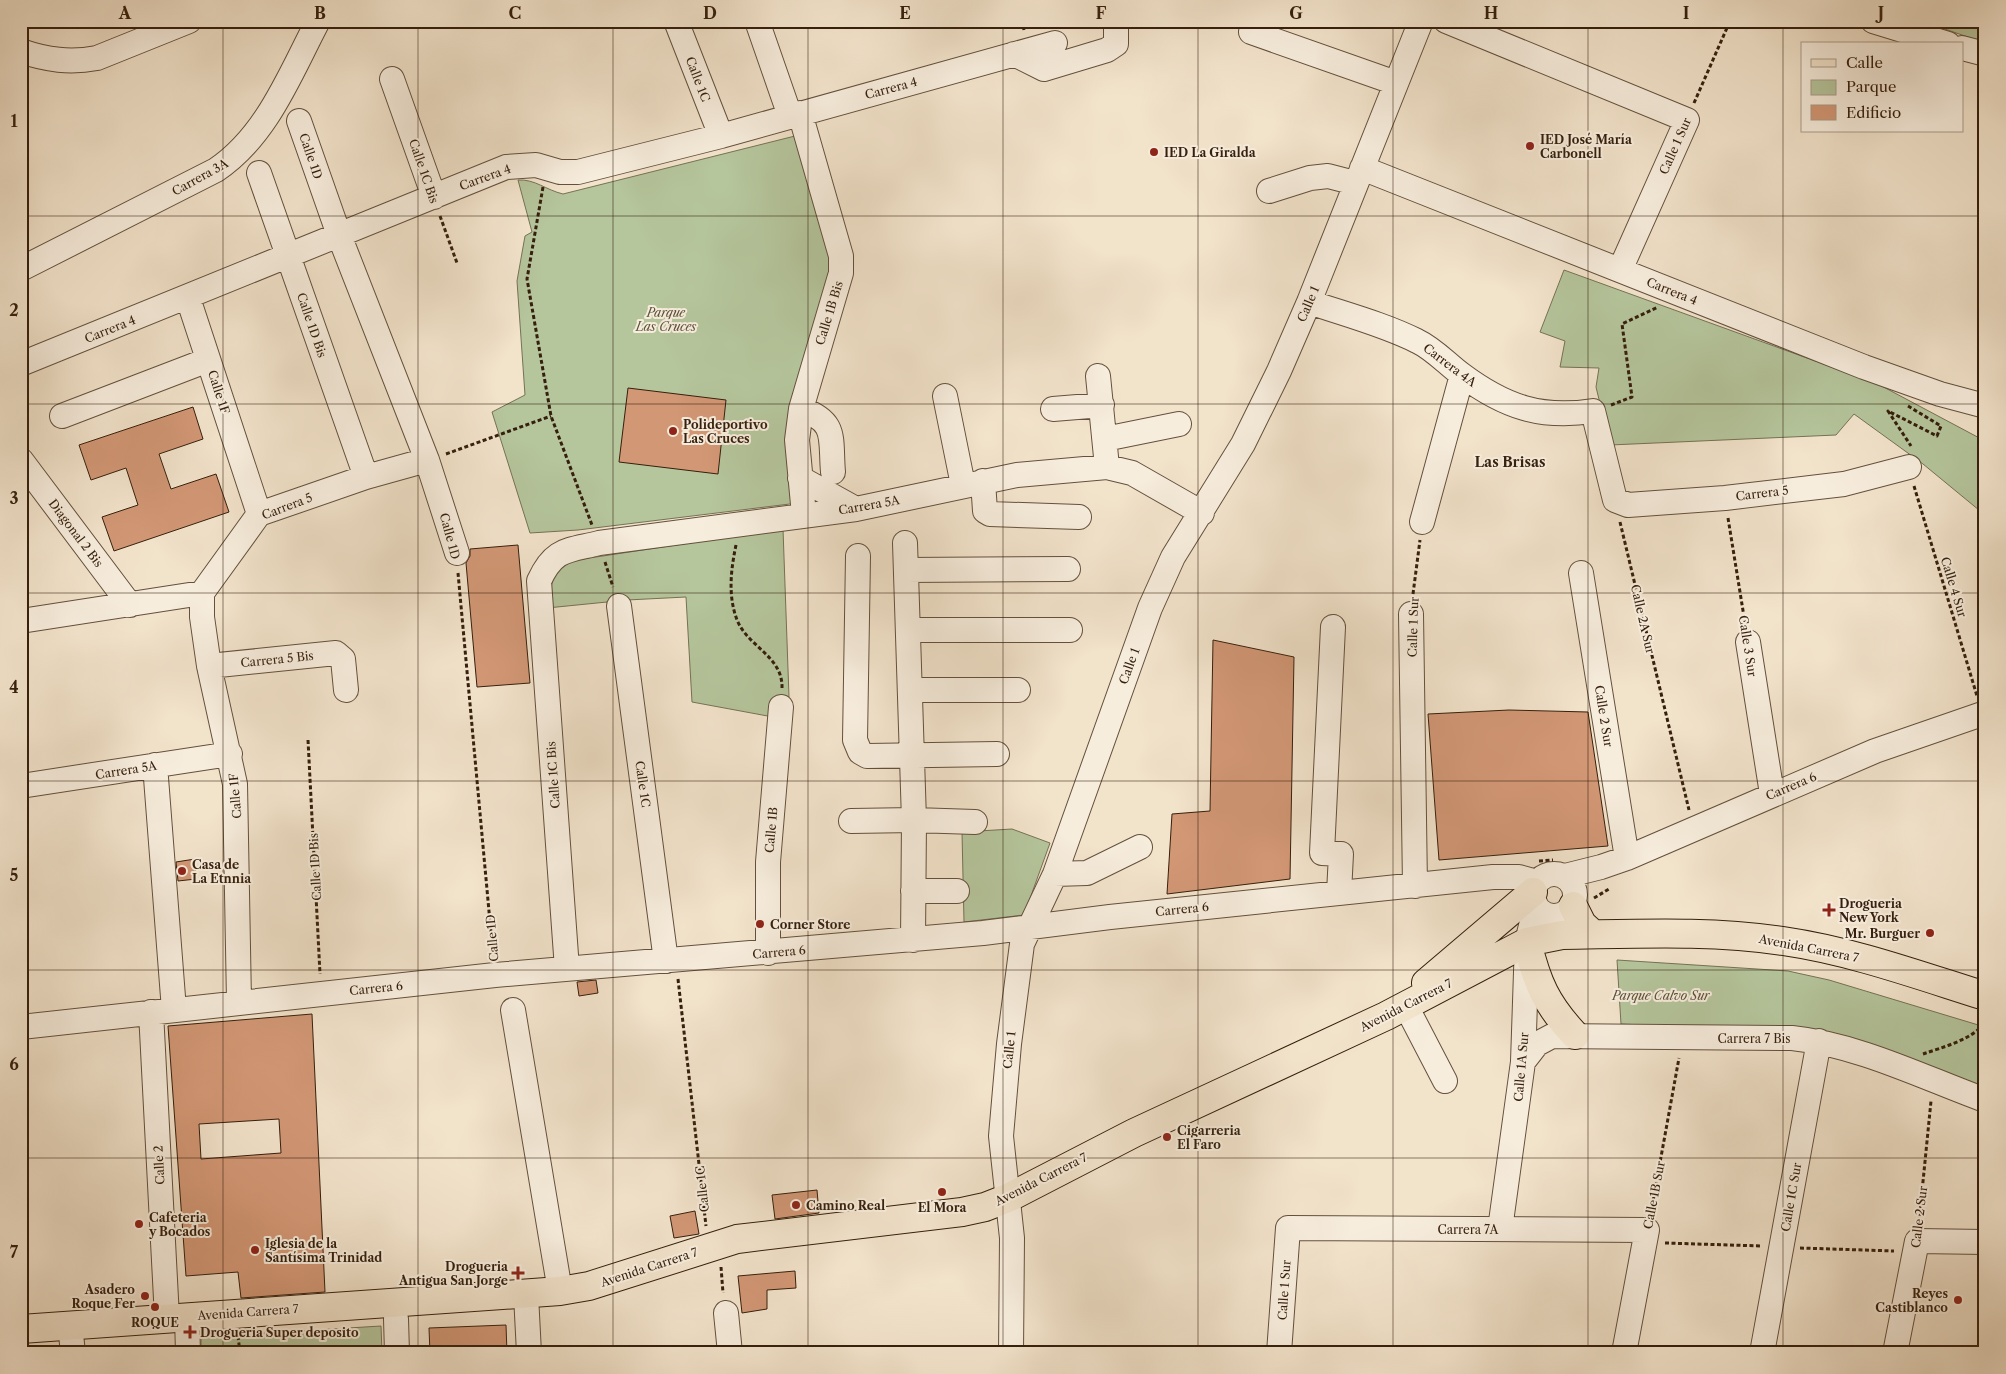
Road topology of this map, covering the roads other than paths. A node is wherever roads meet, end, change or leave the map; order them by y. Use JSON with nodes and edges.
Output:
{"nodes":[{"id":1,"x":189,"y":21,"type":"edge"},
{"id":2,"x":318,"y":21,"type":"edge"},
{"id":3,"x":676,"y":21,"type":"edge"},
{"id":4,"x":757,"y":21,"type":"edge"},
{"id":5,"x":1116,"y":21,"type":"edge"},
{"id":6,"x":1421,"y":21,"type":"edge"},
{"id":7,"x":1446,"y":21,"type":"edge"},
{"id":8,"x":1873,"y":21,"type":"edge"},
{"id":9,"x":1251,"y":32,"type":"dead end"},
{"id":10,"x":1055,"y":42,"type":"dead end"},
{"id":11,"x":1941,"y":42,"type":"edge"},
{"id":12,"x":1964,"y":49,"type":"edge"},
{"id":13,"x":21,"y":50,"type":"edge"},
{"id":14,"x":1014,"y":54,"type":"junction"},
{"id":15,"x":1985,"y":54,"type":"edge"},
{"id":16,"x":392,"y":79,"type":"dead end"},
{"id":17,"x":1396,"y":82,"type":"junction"},
{"id":18,"x":795,"y":115,"type":"junction"},
{"id":19,"x":299,"y":121,"type":"dead end"},
{"id":20,"x":721,"y":136,"type":"junction"},
{"id":21,"x":259,"y":173,"type":"dead end"},
{"id":22,"x":1359,"y":176,"type":"junction"},
{"id":23,"x":1269,"y":191,"type":"dead end"},
{"id":24,"x":434,"y":197,"type":"junction"},
{"id":25,"x":339,"y":235,"type":"junction"},
{"id":26,"x":288,"y":256,"type":"junction"},
{"id":27,"x":21,"y":269,"type":"edge"},
{"id":28,"x":1620,"y":270,"type":"junction"},
{"id":29,"x":188,"y":298,"type":"junction"},
{"id":30,"x":1309,"y":302,"type":"junction"},
{"id":31,"x":208,"y":360,"type":"junction"},
{"id":32,"x":21,"y":364,"type":"edge"},
{"id":33,"x":1462,"y":375,"type":"junction"},
{"id":34,"x":1098,"y":376,"type":"dead end"},
{"id":35,"x":946,"y":396,"type":"dead end"},
{"id":36,"x":1102,"y":405,"type":"junction"},
{"id":37,"x":1985,"y":406,"type":"edge"},
{"id":38,"x":801,"y":409,"type":"junction"},
{"id":39,"x":1053,"y":409,"type":"dead end"},
{"id":40,"x":62,"y":416,"type":"dead end"},
{"id":41,"x":1179,"y":424,"type":"dead end"},
{"id":42,"x":1104,"y":439,"type":"junction"},
{"id":43,"x":21,"y":460,"type":"edge"},
{"id":44,"x":428,"y":460,"type":"junction"},
{"id":45,"x":1106,"y":467,"type":"junction"},
{"id":46,"x":1908,"y":467,"type":"road end"},
{"id":47,"x":833,"y":472,"type":"dead end"},
{"id":48,"x":366,"y":477,"type":"junction"},
{"id":49,"x":800,"y":478,"type":"junction"},
{"id":50,"x":973,"y":483,"type":"junction"},
{"id":51,"x":1615,"y":500,"type":"joint"},
{"id":52,"x":856,"y":508,"type":"junction"},
{"id":53,"x":1202,"y":513,"type":"junction"},
{"id":54,"x":259,"y":514,"type":"junction"},
{"id":55,"x":804,"y":515,"type":"junction"},
{"id":56,"x":1079,"y":517,"type":"dead end"},
{"id":57,"x":1422,"y":522,"type":"road end"},
{"id":58,"x":905,"y":543,"type":"dead end"},
{"id":59,"x":457,"y":553,"type":"road end"},
{"id":60,"x":858,"y":556,"type":"dead end"},
{"id":61,"x":1068,"y":569,"type":"dead end"},
{"id":62,"x":906,"y":570,"type":"junction"},
{"id":63,"x":1581,"y":573,"type":"dead end"},
{"id":64,"x":539,"y":581,"type":"joint"},
{"id":65,"x":202,"y":594,"type":"junction"},
{"id":66,"x":130,"y":605,"type":"junction"},
{"id":67,"x":619,"y":606,"type":"road end"},
{"id":68,"x":1411,"y":614,"type":"road end"},
{"id":69,"x":21,"y":621,"type":"edge"},
{"id":70,"x":1334,"y":627,"type":"dead end"},
{"id":71,"x":908,"y":630,"type":"junction"},
{"id":72,"x":1070,"y":630,"type":"dead end"},
{"id":73,"x":1748,"y":642,"type":"road end"},
{"id":74,"x":209,"y":666,"type":"junction"},
{"id":75,"x":346,"y":690,"type":"dead end"},
{"id":76,"x":910,"y":690,"type":"junction"},
{"id":77,"x":1018,"y":690,"type":"dead end"},
{"id":78,"x":781,"y":707,"type":"road end"},
{"id":79,"x":1984,"y":713,"type":"edge"},
{"id":80,"x":230,"y":754,"type":"junction"},
{"id":81,"x":997,"y":754,"type":"dead end"},
{"id":82,"x":911,"y":755,"type":"junction"},
{"id":83,"x":155,"y":765,"type":"junction"},
{"id":84,"x":21,"y":786,"type":"edge"},
{"id":85,"x":1772,"y":794,"type":"junction"},
{"id":86,"x":914,"y":820,"type":"junction"},
{"id":87,"x":851,"y":821,"type":"dead end"},
{"id":88,"x":975,"y":822,"type":"dead end"},
{"id":89,"x":1140,"y":847,"type":"dead end"},
{"id":90,"x":1627,"y":858,"type":"junction"},
{"id":91,"x":1055,"y":874,"type":"junction"},
{"id":92,"x":1415,"y":886,"type":"junction"},
{"id":93,"x":913,"y":891,"type":"junction"},
{"id":94,"x":1571,"y":891,"type":"junction"},
{"id":95,"x":956,"y":892,"type":"dead end"},
{"id":96,"x":1535,"y":893,"type":"junction"},
{"id":97,"x":1338,"y":894,"type":"junction"},
{"id":98,"x":1030,"y":927,"type":"junction"},
{"id":99,"x":1593,"y":934,"type":"junction"},
{"id":100,"x":913,"y":940,"type":"junction"},
{"id":101,"x":1527,"y":942,"type":"junction"},
{"id":102,"x":768,"y":953,"type":"junction"},
{"id":103,"x":671,"y":961,"type":"junction"},
{"id":104,"x":567,"y":970,"type":"junction"},
{"id":105,"x":1981,"y":991,"type":"edge"},
{"id":106,"x":239,"y":1002,"type":"junction"},
{"id":107,"x":513,"y":1010,"type":"dead end"},
{"id":108,"x":163,"y":1011,"type":"junction"},
{"id":109,"x":1396,"y":1011,"type":"junction"},
{"id":110,"x":21,"y":1027,"type":"edge"},
{"id":111,"x":1575,"y":1035,"type":"junction"},
{"id":112,"x":1819,"y":1041,"type":"junction"},
{"id":113,"x":1523,"y":1062,"type":"junction"},
{"id":114,"x":1445,"y":1081,"type":"dead end"},
{"id":115,"x":1985,"y":1100,"type":"edge"},
{"id":116,"x":1008,"y":1198,"type":"junction"},
{"id":117,"x":1288,"y":1228,"type":"joint"},
{"id":118,"x":1500,"y":1229,"type":"junction"},
{"id":119,"x":1647,"y":1230,"type":"joint"},
{"id":120,"x":1985,"y":1242,"type":"edge"},
{"id":121,"x":560,"y":1291,"type":"junction"},
{"id":122,"x":526,"y":1295,"type":"junction"},
{"id":123,"x":397,"y":1308,"type":"junction"},
{"id":124,"x":726,"y":1313,"type":"road end"},
{"id":125,"x":177,"y":1318,"type":"junction"},
{"id":126,"x":70,"y":1325,"type":"junction"},
{"id":127,"x":21,"y":1329,"type":"edge"},
{"id":128,"x":73,"y":1353,"type":"edge"},
{"id":129,"x":188,"y":1353,"type":"edge"},
{"id":130,"x":397,"y":1353,"type":"edge"},
{"id":131,"x":529,"y":1353,"type":"edge"},
{"id":132,"x":730,"y":1353,"type":"edge"},
{"id":133,"x":1011,"y":1353,"type":"edge"},
{"id":134,"x":1279,"y":1353,"type":"edge"},
{"id":135,"x":1624,"y":1353,"type":"edge"},
{"id":136,"x":1762,"y":1353,"type":"edge"},
{"id":137,"x":1895,"y":1353,"type":"edge"}],
"edges":[{"from":1,"to":13,"type":"street"},
{"from":2,"to":27,"type":"street","name":"Carrera 3A"},
{"from":3,"to":20,"type":"street","name":"Calle 1C"},
{"from":4,"to":18,"type":"street","name":"Calle 1B Bis"},
{"from":5,"to":14,"type":"street"},
{"from":6,"to":17,"type":"street","name":"Calle 1"},
{"from":7,"to":28,"type":"street","name":"Calle 1 Sur"},
{"from":8,"to":11,"type":"street"},
{"from":9,"to":17,"type":"street"},
{"from":10,"to":14,"type":"street","name":"Carrera 4"},
{"from":12,"to":15,"type":"street"},
{"from":14,"to":18,"type":"street","name":"Carrera 4"},
{"from":16,"to":24,"type":"street","name":"Calle 1C Bis"},
{"from":17,"to":22,"type":"street","name":"Calle 1"},
{"from":18,"to":20,"type":"street","name":"Carrera 4"},
{"from":18,"to":38,"type":"street","name":"Calle 1B Bis"},
{"from":19,"to":25,"type":"street","name":"Calle 1D"},
{"from":20,"to":24,"type":"street","name":"Carrera 4"},
{"from":21,"to":26,"type":"street","name":"Calle 1D Bis"},
{"from":22,"to":23,"type":"street","name":"Carrera 4"},
{"from":22,"to":28,"type":"street","name":"Carrera 4"},
{"from":22,"to":30,"type":"street","name":"Calle 1"},
{"from":24,"to":25,"type":"street","name":"Carrera 4"},
{"from":25,"to":26,"type":"street","name":"Carrera 4"},
{"from":25,"to":44,"type":"street","name":"Calle 1D"},
{"from":26,"to":29,"type":"street","name":"Carrera 4"},
{"from":26,"to":48,"type":"street","name":"Calle 1D Bis"},
{"from":28,"to":37,"type":"street","name":"Carrera 4"},
{"from":29,"to":31,"type":"street","name":"Calle 1F"},
{"from":29,"to":32,"type":"street","name":"Carrera 4"},
{"from":30,"to":33,"type":"street","name":"Carrera 4A"},
{"from":30,"to":53,"type":"street","name":"Calle 1"},
{"from":31,"to":40,"type":"street"},
{"from":31,"to":54,"type":"street","name":"Calle 1F"},
{"from":33,"to":51,"type":"street","name":"Carrera 4A"},
{"from":33,"to":57,"type":"street"},
{"from":34,"to":36,"type":"street"},
{"from":35,"to":50,"type":"street"},
{"from":36,"to":39,"type":"street"},
{"from":36,"to":42,"type":"street"},
{"from":38,"to":47,"type":"street"},
{"from":38,"to":49,"type":"street","name":"Calle 1B Bis"},
{"from":41,"to":42,"type":"street"},
{"from":42,"to":45,"type":"street"},
{"from":43,"to":66,"type":"street","name":"Diagonal 2 Bis"},
{"from":44,"to":48,"type":"street","name":"Carrera 5"},
{"from":44,"to":59,"type":"street","name":"Calle 1D"},
{"from":45,"to":50,"type":"street","name":"Carrera 5A"},
{"from":45,"to":53,"type":"street","name":"Carrera 5A"},
{"from":46,"to":51,"type":"street","name":"Carrera 5"},
{"from":48,"to":54,"type":"street","name":"Carrera 5"},
{"from":49,"to":52,"type":"street"},
{"from":49,"to":55,"type":"street","name":"Calle 1B Bis"},
{"from":50,"to":52,"type":"street","name":"Carrera 5A"},
{"from":50,"to":56,"type":"street"},
{"from":52,"to":55,"type":"street","name":"Carrera 5A"},
{"from":53,"to":91,"type":"street","name":"Calle 1"},
{"from":54,"to":65,"type":"street","name":"Carrera 5"},
{"from":55,"to":64,"type":"street","name":"Carrera 5A"},
{"from":58,"to":62,"type":"street"},
{"from":60,"to":82,"type":"street"},
{"from":61,"to":62,"type":"street"},
{"from":62,"to":71,"type":"street"},
{"from":63,"to":90,"type":"street","name":"Calle 2 Sur"},
{"from":64,"to":104,"type":"street","name":"Calle 1C Bis"},
{"from":65,"to":66,"type":"street"},
{"from":65,"to":74,"type":"street","name":"Calle 1F"},
{"from":66,"to":69,"type":"street"},
{"from":67,"to":103,"type":"street","name":"Calle 1C"},
{"from":68,"to":92,"type":"street","name":"Calle 1 Sur"},
{"from":70,"to":97,"type":"street"},
{"from":71,"to":72,"type":"street"},
{"from":71,"to":76,"type":"street"},
{"from":73,"to":85,"type":"street","name":"Calle 3 Sur"},
{"from":74,"to":75,"type":"street","name":"Carrera 5 Bis"},
{"from":74,"to":80,"type":"street","name":"Calle 1F"},
{"from":76,"to":77,"type":"street"},
{"from":76,"to":82,"type":"street"},
{"from":78,"to":102,"type":"street","name":"Calle 1B"},
{"from":79,"to":85,"type":"street","name":"Carrera 6"},
{"from":80,"to":83,"type":"street","name":"Carrera 5A"},
{"from":80,"to":106,"type":"street","name":"Calle 1F"},
{"from":81,"to":82,"type":"street"},
{"from":82,"to":86,"type":"street"},
{"from":83,"to":84,"type":"street","name":"Carrera 5A"},
{"from":83,"to":108,"type":"street","name":"Calle 2"},
{"from":85,"to":90,"type":"street","name":"Carrera 6"},
{"from":86,"to":87,"type":"street"},
{"from":86,"to":88,"type":"street"},
{"from":86,"to":93,"type":"street"},
{"from":89,"to":91,"type":"street"},
{"from":90,"to":94,"type":"street","name":"Carrera 6"},
{"from":91,"to":98,"type":"street","name":"Calle 1"},
{"from":92,"to":96,"type":"street","name":"Carrera 6"},
{"from":92,"to":97,"type":"street","name":"Carrera 6"},
{"from":93,"to":95,"type":"street"},
{"from":93,"to":100,"type":"street"},
{"from":94,"to":96,"type":"street"},
{"from":94,"to":96,"type":"street"},
{"from":94,"to":99,"type":"main road"},
{"from":96,"to":101,"type":"street","name":"Calle 1A Sur"},
{"from":96,"to":109,"type":"main road"},
{"from":97,"to":98,"type":"street","name":"Carrera 6"},
{"from":98,"to":100,"type":"street","name":"Carrera 6"},
{"from":98,"to":116,"type":"street","name":"Calle 1"},
{"from":99,"to":101,"type":"main road","name":"Avenida Carrera 7"},
{"from":99,"to":105,"type":"main road","name":"Avenida Carrera 7"},
{"from":100,"to":102,"type":"street","name":"Carrera 6"},
{"from":101,"to":109,"type":"main road","name":"Avenida Carrera 7"},
{"from":101,"to":111,"type":"main road"},
{"from":101,"to":113,"type":"street","name":"Calle 1A Sur"},
{"from":102,"to":103,"type":"street","name":"Carrera 6"},
{"from":103,"to":104,"type":"street","name":"Carrera 6"},
{"from":104,"to":106,"type":"street","name":"Carrera 6"},
{"from":106,"to":108,"type":"street","name":"Carrera 6"},
{"from":107,"to":121,"type":"street"},
{"from":108,"to":110,"type":"street","name":"Carrera 6"},
{"from":108,"to":125,"type":"street","name":"Calle 2"},
{"from":109,"to":114,"type":"street"},
{"from":109,"to":116,"type":"main road","name":"Avenida Carrera 7"},
{"from":111,"to":112,"type":"street","name":"Carrera 7 Bis"},
{"from":111,"to":113,"type":"street","name":"Carrera 7 Bis"},
{"from":112,"to":115,"type":"street","name":"Carrera 7 Bis"},
{"from":112,"to":136,"type":"street","name":"Calle 1C Sur"},
{"from":113,"to":118,"type":"street","name":"Calle 1A Sur"},
{"from":116,"to":121,"type":"main road","name":"Avenida Carrera 7"},
{"from":116,"to":133,"type":"street","name":"Calle 1"},
{"from":117,"to":118,"type":"street","name":"Carrera 7A"},
{"from":117,"to":134,"type":"street","name":"Calle 1 Sur"},
{"from":118,"to":119,"type":"street","name":"Carrera 7A"},
{"from":119,"to":135,"type":"street","name":"Calle 1B Sur"},
{"from":120,"to":137,"type":"street","name":"Calle 2 Sur"},
{"from":121,"to":122,"type":"main road","name":"Avenida Carrera 7"},
{"from":122,"to":123,"type":"main road","name":"Avenida Carrera 7"},
{"from":122,"to":131,"type":"street"},
{"from":123,"to":125,"type":"main road","name":"Avenida Carrera 7"},
{"from":123,"to":130,"type":"street"},
{"from":124,"to":132,"type":"street"},
{"from":125,"to":126,"type":"main road","name":"Avenida Carrera 7"},
{"from":125,"to":129,"type":"street","name":"Calle 2"},
{"from":126,"to":127,"type":"main road","name":"Avenida Carrera 7"},
{"from":126,"to":128,"type":"street"}]}
